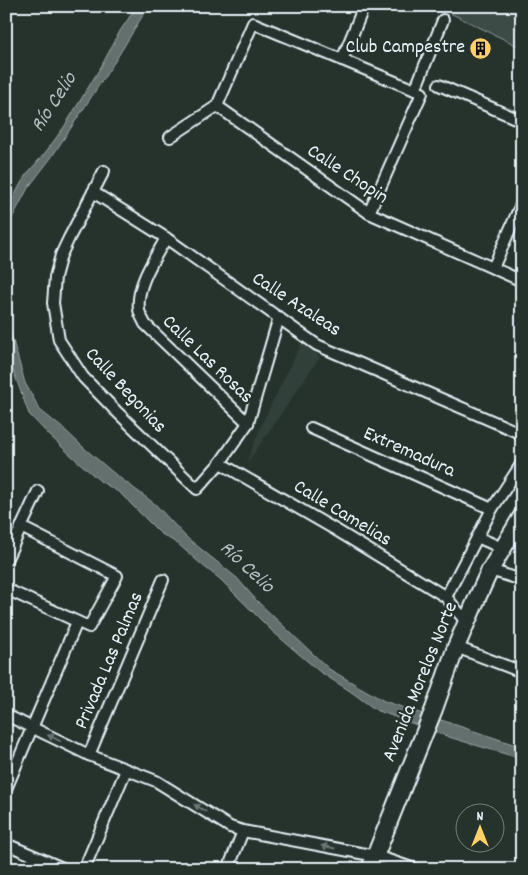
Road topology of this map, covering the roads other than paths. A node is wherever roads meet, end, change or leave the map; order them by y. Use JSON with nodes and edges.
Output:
{"nodes":[{"id":1,"x":7,"y":6,"type":"edge"},
{"id":2,"x":364,"y":6,"type":"edge"},
{"id":3,"x":6,"y":10,"type":"edge"},
{"id":4,"x":443,"y":20,"type":"dead end"},
{"id":5,"x":342,"y":60,"type":"junction"},
{"id":6,"x":440,"y":85,"type":"dead end"},
{"id":7,"x":419,"y":91,"type":"junction"},
{"id":8,"x":217,"y":106,"type":"junction"},
{"id":9,"x":522,"y":120,"type":"edge"},
{"id":10,"x":170,"y":137,"type":"dead end"},
{"id":11,"x":104,"y":171,"type":"dead end"},
{"id":12,"x":93,"y":192,"type":"junction"},
{"id":13,"x":522,"y":202,"type":"edge"},
{"id":14,"x":369,"y":213,"type":"junction"},
{"id":15,"x":166,"y":238,"type":"junction"},
{"id":16,"x":493,"y":268,"type":"junction"},
{"id":17,"x":522,"y":281,"type":"edge"},
{"id":18,"x":279,"y":317,"type":"junction"},
{"id":19,"x":248,"y":423,"type":"junction"},
{"id":20,"x":311,"y":428,"type":"dead end"},
{"id":21,"x":522,"y":434,"type":"edge"},
{"id":22,"x":220,"y":463,"type":"junction"},
{"id":23,"x":522,"y":463,"type":"edge"},
{"id":24,"x":38,"y":491,"type":"dead end"},
{"id":25,"x":492,"y":509,"type":"junction"},
{"id":26,"x":522,"y":516,"type":"edge"},
{"id":27,"x":21,"y":527,"type":"junction"},
{"id":28,"x":477,"y":537,"type":"junction"},
{"id":29,"x":502,"y":548,"type":"junction"},
{"id":30,"x":6,"y":560,"type":"edge"},
{"id":31,"x":490,"y":570,"type":"junction"},
{"id":32,"x":163,"y":580,"type":"dead end"},
{"id":33,"x":522,"y":580,"type":"edge"},
{"id":34,"x":6,"y":589,"type":"edge"},
{"id":35,"x":446,"y":597,"type":"junction"},
{"id":36,"x":77,"y":622,"type":"junction"},
{"id":37,"x":467,"y":623,"type":"junction"},
{"id":38,"x":456,"y":648,"type":"junction"},
{"id":39,"x":522,"y":672,"type":"edge"},
{"id":40,"x":6,"y":715,"type":"edge"},
{"id":41,"x":32,"y":727,"type":"junction"},
{"id":42,"x":89,"y":755,"type":"junction"},
{"id":43,"x":126,"y":770,"type":"junction"},
{"id":44,"x":6,"y":788,"type":"edge"},
{"id":45,"x":243,"y":832,"type":"junction"},
{"id":46,"x":6,"y":844,"type":"edge"},
{"id":47,"x":373,"y":862,"type":"edge"},
{"id":48,"x":65,"y":869,"type":"edge"},
{"id":49,"x":84,"y":869,"type":"edge"},
{"id":50,"x":228,"y":869,"type":"edge"},
{"id":51,"x":415,"y":869,"type":"edge"}],
"edges":[{"from":1,"to":3,"type":"street"},
{"from":2,"to":5,"type":"street"},
{"from":4,"to":7,"type":"street"},
{"from":5,"to":7,"type":"street"},
{"from":5,"to":8,"type":"street"},
{"from":6,"to":9,"type":"street"},
{"from":7,"to":14,"type":"street"},
{"from":8,"to":10,"type":"street"},
{"from":8,"to":14,"type":"street","name":"Calle Chopin"},
{"from":11,"to":12,"type":"street","name":"Calle Begonias"},
{"from":12,"to":15,"type":"street","name":"Calle Azaleas"},
{"from":12,"to":22,"type":"street","name":"Calle Begonias"},
{"from":13,"to":16,"type":"street"},
{"from":14,"to":16,"type":"street","name":"Calle Chopin"},
{"from":15,"to":18,"type":"street","name":"Calle Azaleas"},
{"from":15,"to":19,"type":"street","name":"Calle Las Rosas"},
{"from":16,"to":17,"type":"street","name":"Calle Chopin"},
{"from":18,"to":19,"type":"street"},
{"from":18,"to":21,"type":"street","name":"Calle Azaleas"},
{"from":19,"to":22,"type":"street"},
{"from":20,"to":25,"type":"street","name":"Extremadura"},
{"from":22,"to":35,"type":"street","name":"Calle Camelias"},
{"from":23,"to":25,"type":"street","name":"Avenida Morelos Norte"},
{"from":24,"to":27,"type":"street"},
{"from":25,"to":28,"type":"street","name":"Avenida Morelos Norte"},
{"from":26,"to":29,"type":"main road","name":"Avenida Morelos Norte"},
{"from":27,"to":30,"type":"street"},
{"from":27,"to":36,"type":"street"},
{"from":28,"to":29,"type":"street"},
{"from":28,"to":35,"type":"street","name":"Avenida Morelos Norte"},
{"from":29,"to":31,"type":"main road","name":"Avenida Morelos Norte"},
{"from":31,"to":33,"type":"street"},
{"from":31,"to":37,"type":"main road","name":"Avenida Morelos Norte"},
{"from":32,"to":42,"type":"street","name":"Privada Las Palmas"},
{"from":34,"to":36,"type":"street"},
{"from":35,"to":37,"type":"street","name":"Calle Camelias"},
{"from":36,"to":41,"type":"street"},
{"from":37,"to":38,"type":"main road","name":"Avenida Morelos Norte"},
{"from":38,"to":39,"type":"street"},
{"from":38,"to":47,"type":"main road","name":"Avenida Morelos Norte"},
{"from":40,"to":41,"type":"street"},
{"from":42,"to":41,"type":"street","one_way":true},
{"from":41,"to":44,"type":"street"},
{"from":42,"to":43,"type":"street"},
{"from":45,"to":43,"type":"street","one_way":true},
{"from":43,"to":49,"type":"street"},
{"from":47,"to":45,"type":"street","one_way":true},
{"from":45,"to":50,"type":"street"},
{"from":46,"to":48,"type":"street"},
{"from":47,"to":51,"type":"street"}]}
